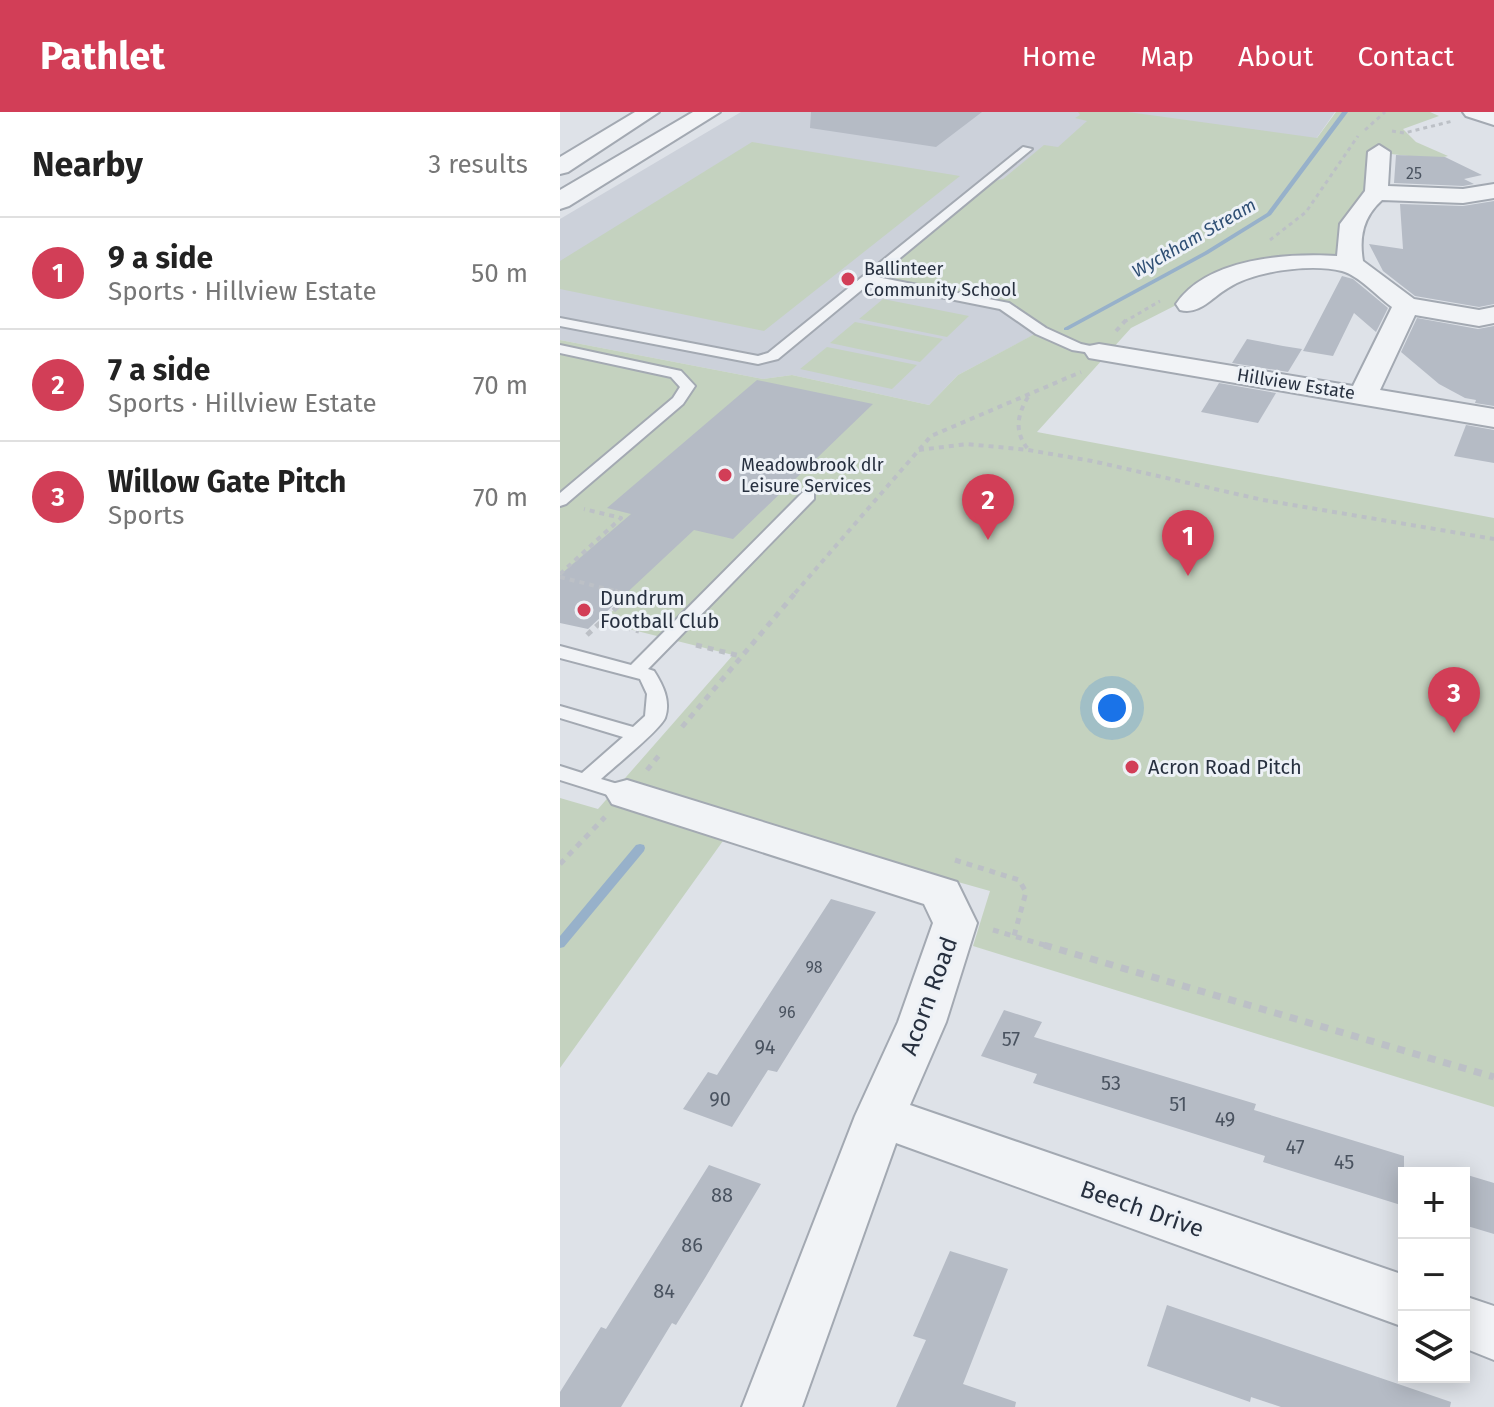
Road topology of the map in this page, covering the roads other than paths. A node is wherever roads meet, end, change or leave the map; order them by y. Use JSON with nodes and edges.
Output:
{"nodes":[{"id":1,"x":649,"y":112,"type":"edge"},
{"id":2,"x":709,"y":112,"type":"edge"},
{"id":3,"x":1466,"y":116,"type":"edge"},
{"id":4,"x":1494,"y":119,"type":"edge"},
{"id":5,"x":560,"y":137,"type":"edge"},
{"id":6,"x":598,"y":143,"type":"junction"},
{"id":7,"x":1027,"y":149,"type":"dead end"},
{"id":8,"x":1379,"y":152,"type":"dead end"},
{"id":9,"x":560,"y":167,"type":"edge"},
{"id":10,"x":1494,"y":191,"type":"edge"},
{"id":11,"x":1376,"y":193,"type":"junction"},
{"id":12,"x":560,"y":201,"type":"edge"},
{"id":13,"x":1351,"y":264,"type":"junction"},
{"id":14,"x":867,"y":279,"type":"junction"},
{"id":15,"x":1176,"y":302,"type":"road end"},
{"id":16,"x":1406,"y":305,"type":"junction"},
{"id":17,"x":1494,"y":315,"type":"edge"},
{"id":18,"x":560,"y":322,"type":"edge"},
{"id":19,"x":560,"y":349,"type":"edge"},
{"id":20,"x":1099,"y":352,"type":"joint"},
{"id":21,"x":1363,"y":395,"type":"junction"},
{"id":22,"x":1494,"y":418,"type":"edge"},
{"id":23,"x":808,"y":496,"type":"dead end"},
{"id":24,"x":560,"y":501,"type":"edge"},
{"id":25,"x":560,"y":652,"type":"edge"},
{"id":26,"x":635,"y":672,"type":"junction"},
{"id":27,"x":560,"y":712,"type":"edge"},
{"id":28,"x":639,"y":735,"type":"junction"},
{"id":29,"x":560,"y":773,"type":"edge"},
{"id":30,"x":607,"y":787,"type":"junction"},
{"id":31,"x":880,"y":1116,"type":"junction"},
{"id":32,"x":1398,"y":1299,"type":"edge"},
{"id":33,"x":1470,"y":1324,"type":"edge"},
{"id":34,"x":1494,"y":1333,"type":"edge"},
{"id":35,"x":772,"y":1407,"type":"edge"}],
"edges":[{"from":1,"to":6,"type":"street"},
{"from":2,"to":12,"type":"street"},
{"from":3,"to":4,"type":"street"},
{"from":5,"to":6,"type":"street"},
{"from":6,"to":9,"type":"street"},
{"from":7,"to":14,"type":"lane"},
{"from":8,"to":11,"type":"street"},
{"from":10,"to":11,"type":"street"},
{"from":11,"to":13,"type":"street"},
{"from":13,"to":15,"type":"street"},
{"from":13,"to":16,"type":"street"},
{"from":14,"to":18,"type":"lane"},
{"from":14,"to":20,"type":"lane"},
{"from":16,"to":17,"type":"street"},
{"from":16,"to":21,"type":"street"},
{"from":19,"to":24,"type":"lane"},
{"from":20,"to":21,"type":"street","name":"Hillview Estate"},
{"from":21,"to":22,"type":"street","name":"Hillview Estate"},
{"from":23,"to":26,"type":"lane"},
{"from":25,"to":26,"type":"lane"},
{"from":26,"to":28,"type":"lane"},
{"from":27,"to":28,"type":"lane"},
{"from":28,"to":30,"type":"lane"},
{"from":29,"to":30,"type":"lane"},
{"from":30,"to":31,"type":"street","name":"Acorn Road"},
{"from":31,"to":32,"type":"street","name":"Beech Drive"},
{"from":31,"to":35,"type":"street","name":"Acorn Road"},
{"from":33,"to":34,"type":"street"}]}
